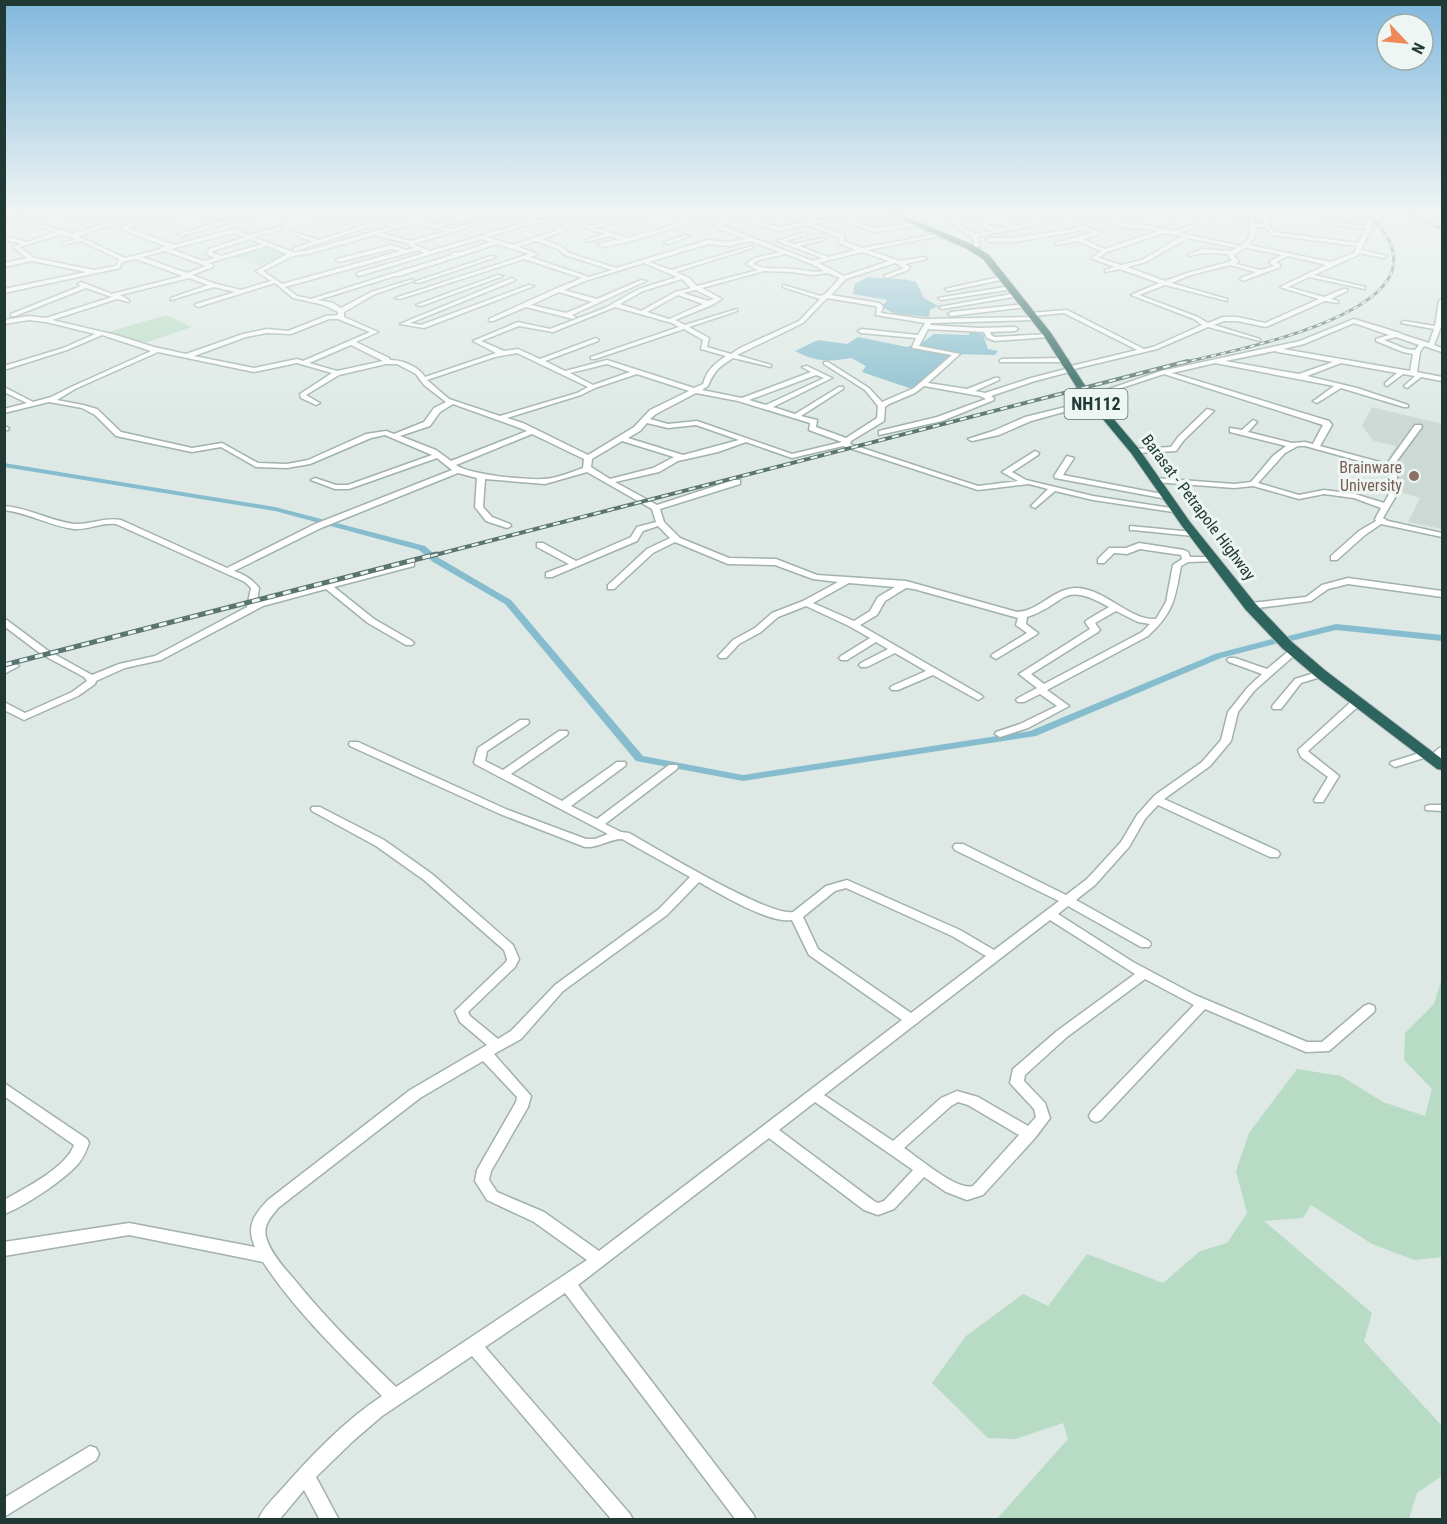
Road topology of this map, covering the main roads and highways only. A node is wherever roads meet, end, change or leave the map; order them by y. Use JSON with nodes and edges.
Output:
{"nodes":[{"id":1,"x":1008,"y":283,"type":"edge"},
{"id":2,"x":1435,"y":756,"type":"edge"}],
"edges":[{"from":1,"to":2,"type":"highway","name":"Barasat - Petrapole Highway","number":"NH112"}]}
